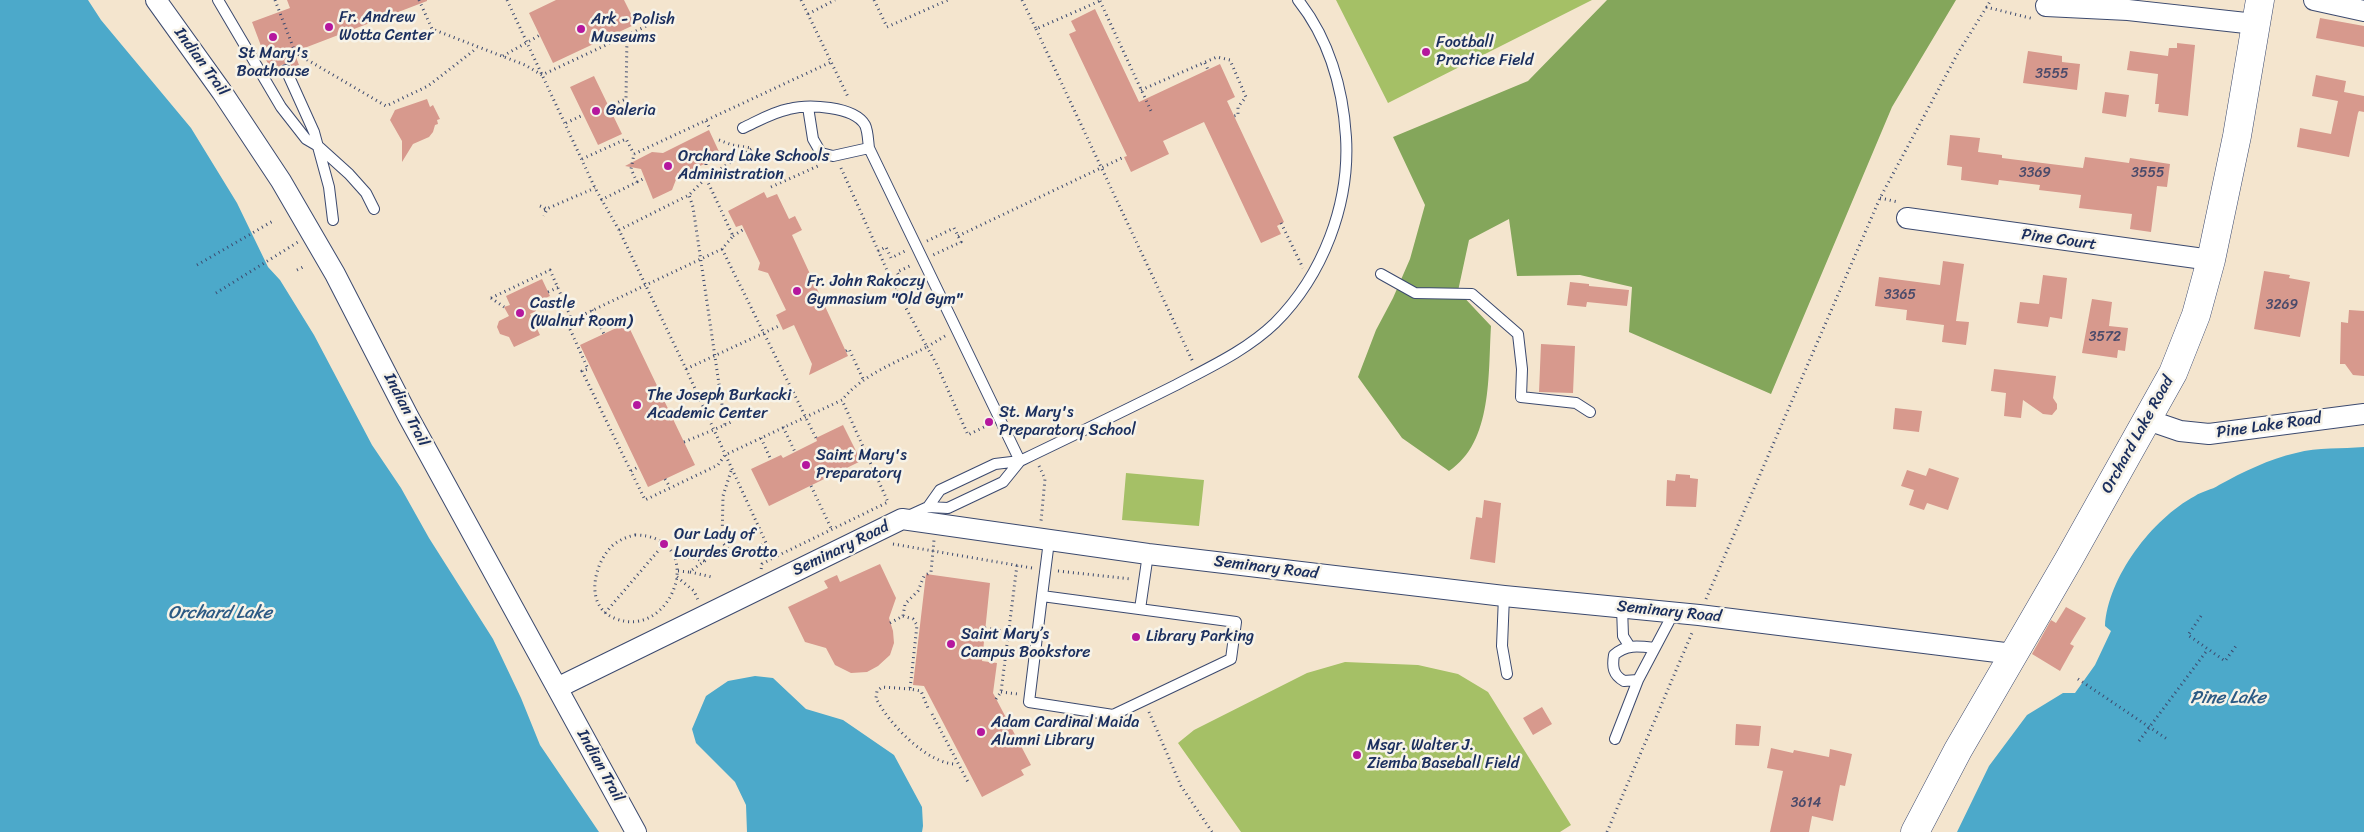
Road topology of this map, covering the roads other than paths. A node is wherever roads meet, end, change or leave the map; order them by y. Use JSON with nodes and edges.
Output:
{"nodes":[{"id":1,"x":156,"y":0,"type":"edge"},
{"id":2,"x":218,"y":0,"type":"edge"},
{"id":3,"x":1298,"y":0,"type":"edge"},
{"id":4,"x":2314,"y":0,"type":"edge"},
{"id":5,"x":2364,"y":11,"type":"edge"},
{"id":6,"x":2257,"y":12,"type":"edge"},
{"id":7,"x":2042,"y":13,"type":"road end"},
{"id":8,"x":286,"y":70,"type":"dead end"},
{"id":9,"x":808,"y":107,"type":"junction"},
{"id":10,"x":743,"y":128,"type":"dead end"},
{"id":11,"x":318,"y":146,"type":"junction"},
{"id":12,"x":869,"y":148,"type":"junction"},
{"id":13,"x":374,"y":209,"type":"dead end"},
{"id":14,"x":1907,"y":218,"type":"dead end"},
{"id":15,"x":334,"y":220,"type":"dead end"},
{"id":16,"x":2211,"y":260,"type":"junction"},
{"id":17,"x":1381,"y":274,"type":"dead end"},
{"id":18,"x":1590,"y":412,"type":"dead end"},
{"id":19,"x":2364,"y":414,"type":"edge"},
{"id":20,"x":2146,"y":419,"type":"junction"},
{"id":21,"x":1020,"y":461,"type":"junction"},
{"id":22,"x":932,"y":515,"type":"junction"},
{"id":23,"x":1044,"y":540,"type":"junction"},
{"id":24,"x":1148,"y":554,"type":"junction"},
{"id":25,"x":1042,"y":596,"type":"junction"},
{"id":26,"x":1504,"y":596,"type":"junction"},
{"id":27,"x":1622,"y":607,"type":"junction"},
{"id":28,"x":1140,"y":609,"type":"junction"},
{"id":29,"x":1674,"y":612,"type":"junction"},
{"id":30,"x":1630,"y":647,"type":"junction"},
{"id":31,"x":1655,"y":648,"type":"junction"},
{"id":32,"x":2013,"y":654,"type":"junction"},
{"id":33,"x":1507,"y":674,"type":"dead end"},
{"id":34,"x":1638,"y":680,"type":"junction"},
{"id":35,"x":557,"y":688,"type":"junction"},
{"id":36,"x":1615,"y":739,"type":"dead end"},
{"id":37,"x":636,"y":832,"type":"edge"},
{"id":38,"x":1915,"y":832,"type":"edge"}],
"edges":[{"from":1,"to":35,"type":"street","name":"Indian Trail"},
{"from":2,"to":11,"type":"lane"},
{"from":3,"to":21,"type":"lane"},
{"from":4,"to":5,"type":"street"},
{"from":6,"to":7,"type":"street"},
{"from":6,"to":16,"type":"main road","name":"Orchard Lake Road"},
{"from":8,"to":11,"type":"lane"},
{"from":9,"to":10,"type":"lane"},
{"from":9,"to":12,"type":"lane"},
{"from":9,"to":12,"type":"lane"},
{"from":11,"to":13,"type":"lane"},
{"from":11,"to":15,"type":"lane"},
{"from":12,"to":21,"type":"lane"},
{"from":14,"to":16,"type":"street","name":"Pine Court"},
{"from":16,"to":20,"type":"main road","name":"Orchard Lake Road"},
{"from":17,"to":18,"type":"lane"},
{"from":19,"to":20,"type":"street","name":"Pine Lake Road"},
{"from":20,"to":32,"type":"main road","name":"Orchard Lake Road"},
{"from":21,"to":22,"type":"lane"},
{"from":21,"to":22,"type":"lane"},
{"from":22,"to":23,"type":"street","name":"Seminary Road"},
{"from":22,"to":35,"type":"street","name":"Seminary Road"},
{"from":23,"to":24,"type":"street","name":"Seminary Road"},
{"from":23,"to":25,"type":"lane"},
{"from":24,"to":26,"type":"street","name":"Seminary Road"},
{"from":24,"to":28,"type":"lane"},
{"from":25,"to":28,"type":"lane"},
{"from":25,"to":28,"type":"lane"},
{"from":26,"to":27,"type":"street","name":"Seminary Road"},
{"from":26,"to":33,"type":"lane"},
{"from":27,"to":29,"type":"street","name":"Seminary Road"},
{"from":27,"to":30,"type":"lane"},
{"from":29,"to":31,"type":"lane"},
{"from":29,"to":32,"type":"street","name":"Seminary Road"},
{"from":30,"to":31,"type":"lane"},
{"from":30,"to":34,"type":"lane"},
{"from":31,"to":34,"type":"lane"},
{"from":32,"to":38,"type":"main road","name":"Orchard Lake Road"},
{"from":34,"to":36,"type":"lane"},
{"from":35,"to":37,"type":"street","name":"Indian Trail"}]}
